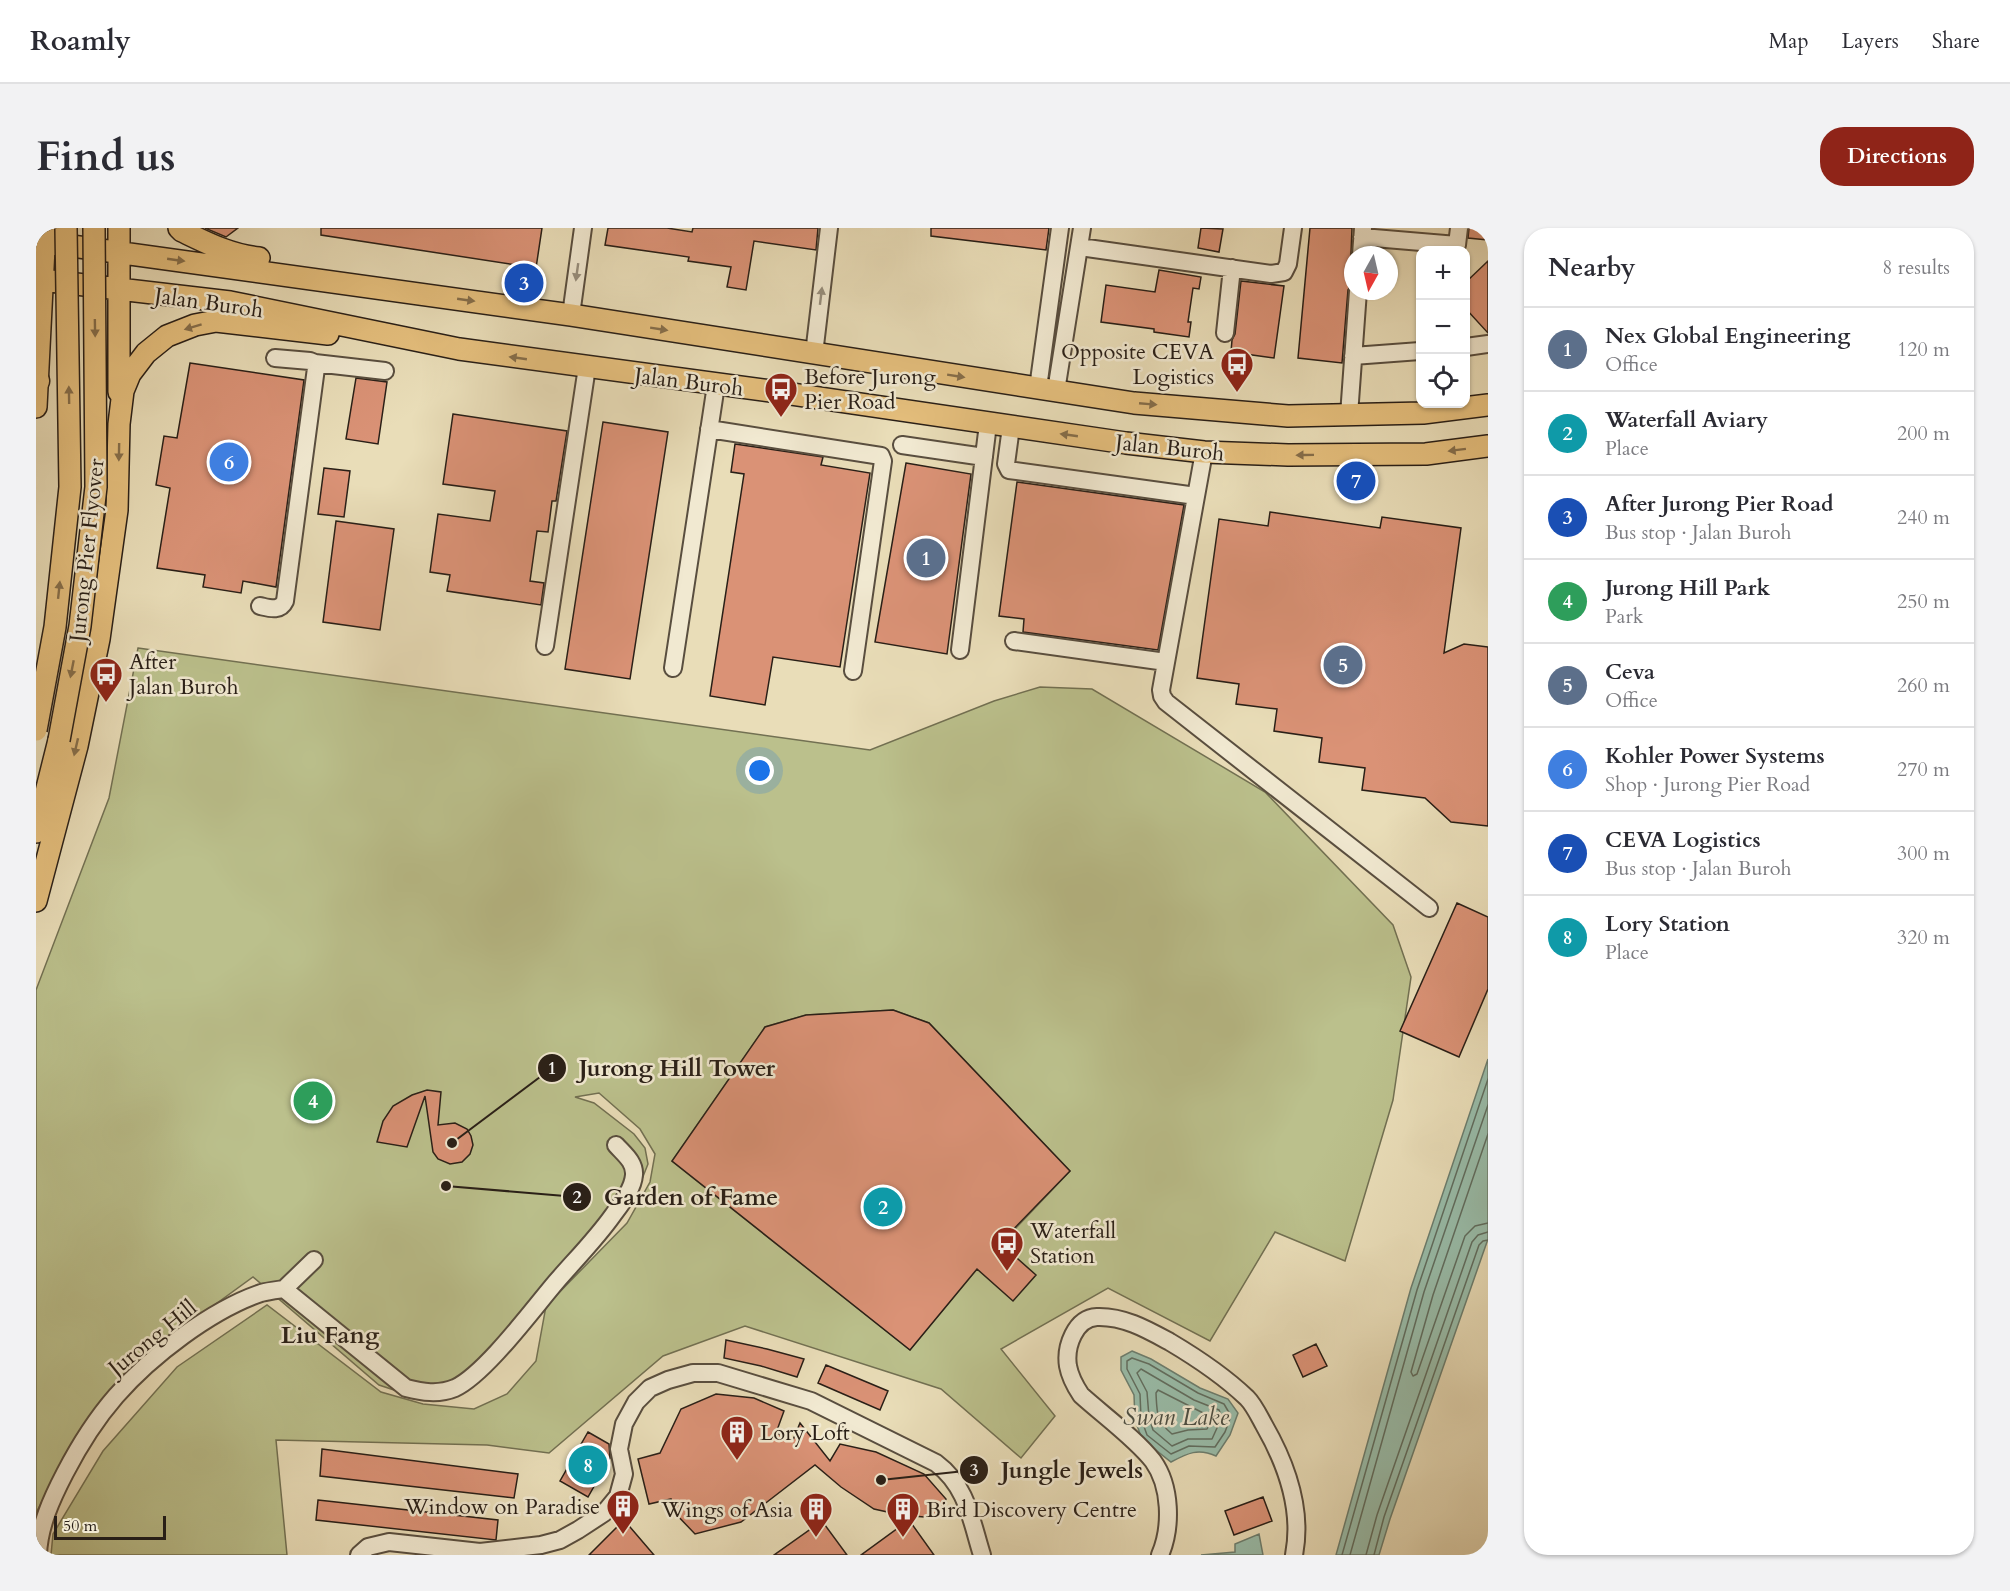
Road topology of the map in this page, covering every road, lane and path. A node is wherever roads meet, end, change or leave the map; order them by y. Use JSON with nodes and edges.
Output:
{"nodes":[{"id":1,"x":66,"y":228,"type":"edge"},
{"id":2,"x":94,"y":228,"type":"edge"},
{"id":3,"x":119,"y":228,"type":"edge"},
{"id":4,"x":179,"y":228,"type":"edge"},
{"id":5,"x":583,"y":228,"type":"edge"},
{"id":6,"x":829,"y":228,"type":"edge"},
{"id":7,"x":1060,"y":228,"type":"edge"},
{"id":8,"x":1082,"y":228,"type":"edge"},
{"id":9,"x":1293,"y":228,"type":"edge"},
{"id":10,"x":1459,"y":228,"type":"edge"},
{"id":11,"x":1363,"y":232,"type":"edge"},
{"id":12,"x":42,"y":237,"type":"edge"},
{"id":13,"x":1080,"y":247,"type":"junction"},
{"id":14,"x":118,"y":253,"type":"junction"},
{"id":15,"x":1232,"y":268,"type":"junction"},
{"id":16,"x":39,"y":279,"type":"edge"},
{"id":17,"x":86,"y":285,"type":"junction"},
{"id":18,"x":118,"y":290,"type":"junction"},
{"id":19,"x":408,"y":292,"type":"junction"},
{"id":20,"x":1357,"y":300,"type":"edge"},
{"id":21,"x":571,"y":315,"type":"junction"},
{"id":22,"x":40,"y":333,"type":"junction"},
{"id":23,"x":1225,"y":333,"type":"dead end"},
{"id":24,"x":1488,"y":344,"type":"edge"},
{"id":25,"x":1470,"y":346,"type":"edge"},
{"id":26,"x":459,"y":349,"type":"junction"},
{"id":27,"x":1416,"y":351,"type":"edge"},
{"id":28,"x":814,"y":354,"type":"junction"},
{"id":29,"x":1353,"y":356,"type":"junction"},
{"id":30,"x":275,"y":358,"type":"dead end"},
{"id":31,"x":315,"y":363,"type":"junction"},
{"id":32,"x":587,"y":367,"type":"junction"},
{"id":33,"x":385,"y":371,"type":"dead end"},
{"id":34,"x":37,"y":379,"type":"edge"},
{"id":35,"x":716,"y":386,"type":"junction"},
{"id":36,"x":1047,"y":390,"type":"junction"},
{"id":37,"x":1488,"y":405,"type":"edge"},
{"id":38,"x":36,"y":407,"type":"edge"},
{"id":39,"x":1349,"y":415,"type":"junction"},
{"id":40,"x":119,"y":424,"type":"junction"},
{"id":41,"x":988,"y":424,"type":"junction"},
{"id":42,"x":1011,"y":427,"type":"junction"},
{"id":43,"x":709,"y":429,"type":"junction"},
{"id":44,"x":902,"y":445,"type":"dead end"},
{"id":45,"x":1488,"y":446,"type":"edge"},
{"id":46,"x":1204,"y":452,"type":"junction"},
{"id":47,"x":984,"y":458,"type":"junction"},
{"id":48,"x":1196,"y":496,"type":"junction"},
{"id":49,"x":260,"y":606,"type":"dead end"},
{"id":50,"x":1014,"y":641,"type":"dead end"},
{"id":51,"x":545,"y":646,"type":"dead end"},
{"id":52,"x":960,"y":651,"type":"dead end"},
{"id":53,"x":1166,"y":662,"type":"junction"},
{"id":54,"x":674,"y":668,"type":"dead end"},
{"id":55,"x":853,"y":670,"type":"dead end"},
{"id":56,"x":36,"y":730,"type":"edge"},
{"id":57,"x":36,"y":832,"type":"edge"},
{"id":58,"x":36,"y":901,"type":"edge"},
{"id":59,"x":1429,"y":908,"type":"dead end"},
{"id":60,"x":616,"y":1145,"type":"dead end"},
{"id":61,"x":314,"y":1260,"type":"dead end"},
{"id":62,"x":284,"y":1289,"type":"junction"},
{"id":63,"x":38,"y":1555,"type":"edge"},
{"id":64,"x":359,"y":1555,"type":"edge"},
{"id":65,"x":982,"y":1555,"type":"edge"},
{"id":66,"x":1160,"y":1555,"type":"edge"},
{"id":67,"x":1294,"y":1555,"type":"edge"}],
"edges":[{"from":56,"to":1,"type":"main road","name":"Jurong Pier Flyover","one_way":true,"bridge":true},
{"from":2,"to":57,"type":"main road","name":"Jurong Pier Flyover","one_way":true,"bridge":true},
{"from":3,"to":14,"type":"main road"},
{"from":4,"to":19,"type":"main road"},
{"from":5,"to":21,"type":"street","one_way":true},
{"from":28,"to":6,"type":"street","one_way":true},
{"from":7,"to":36,"type":"street"},
{"from":8,"to":13,"type":"street"},
{"from":9,"to":15,"type":"street"},
{"from":10,"to":11,"type":"street"},
{"from":12,"to":14,"type":"main road","name":"Jalan Buroh"},
{"from":12,"to":16,"type":"main road"},
{"from":13,"to":15,"type":"street"},
{"from":13,"to":36,"type":"street"},
{"from":14,"to":17,"type":"main road"},
{"from":14,"to":18,"type":"main road"},
{"from":14,"to":19,"type":"main road","name":"Jalan Buroh","one_way":true},
{"from":15,"to":23,"type":"street"},
{"from":16,"to":17,"type":"main road","name":"Jalan Buroh"},
{"from":16,"to":22,"type":"main road"},
{"from":17,"to":18,"type":"main road","name":"Jalan Buroh"},
{"from":17,"to":22,"type":"main road"},
{"from":18,"to":26,"type":"main road","name":"Jalan Buroh"},
{"from":18,"to":40,"type":"main road"},
{"from":19,"to":21,"type":"main road","name":"Jalan Buroh","one_way":true},
{"from":20,"to":29,"type":"street"},
{"from":21,"to":28,"type":"main road","name":"Jalan Buroh","one_way":true},
{"from":22,"to":34,"type":"main road"},
{"from":24,"to":25,"type":"street"},
{"from":32,"to":26,"type":"main road","name":"Jalan Buroh","one_way":true},
{"from":26,"to":40,"type":"main road","one_way":true},
{"from":27,"to":29,"type":"street"},
{"from":28,"to":36,"type":"main road","name":"Jalan Buroh","one_way":true},
{"from":29,"to":39,"type":"street"},
{"from":30,"to":31,"type":"street"},
{"from":31,"to":33,"type":"street"},
{"from":31,"to":49,"type":"street"},
{"from":32,"to":35,"type":"main road","name":"Jalan Buroh"},
{"from":32,"to":51,"type":"street"},
{"from":34,"to":38,"type":"main road"},
{"from":35,"to":41,"type":"main road","name":"Jalan Buroh"},
{"from":35,"to":43,"type":"street"},
{"from":36,"to":39,"type":"main road","name":"Jalan Buroh","one_way":true},
{"from":37,"to":39,"type":"main road","name":"Jalan Buroh"},
{"from":40,"to":58,"type":"main road","one_way":true},
{"from":41,"to":42,"type":"main road","name":"Jalan Buroh"},
{"from":41,"to":47,"type":"street"},
{"from":46,"to":42,"type":"main road","name":"Jalan Buroh","one_way":true},
{"from":42,"to":48,"type":"street"},
{"from":43,"to":54,"type":"street"},
{"from":43,"to":55,"type":"street"},
{"from":44,"to":47,"type":"street"},
{"from":45,"to":46,"type":"main road","name":"Jalan Buroh","one_way":true},
{"from":46,"to":48,"type":"street"},
{"from":47,"to":52,"type":"street"},
{"from":48,"to":53,"type":"street"},
{"from":50,"to":53,"type":"street"},
{"from":53,"to":59,"type":"street"},
{"from":60,"to":62,"type":"street"},
{"from":61,"to":62,"type":"street"},
{"from":62,"to":63,"type":"street","name":"Jurong Hill"},
{"from":64,"to":65,"type":"street"},
{"from":66,"to":67,"type":"street"}]}
